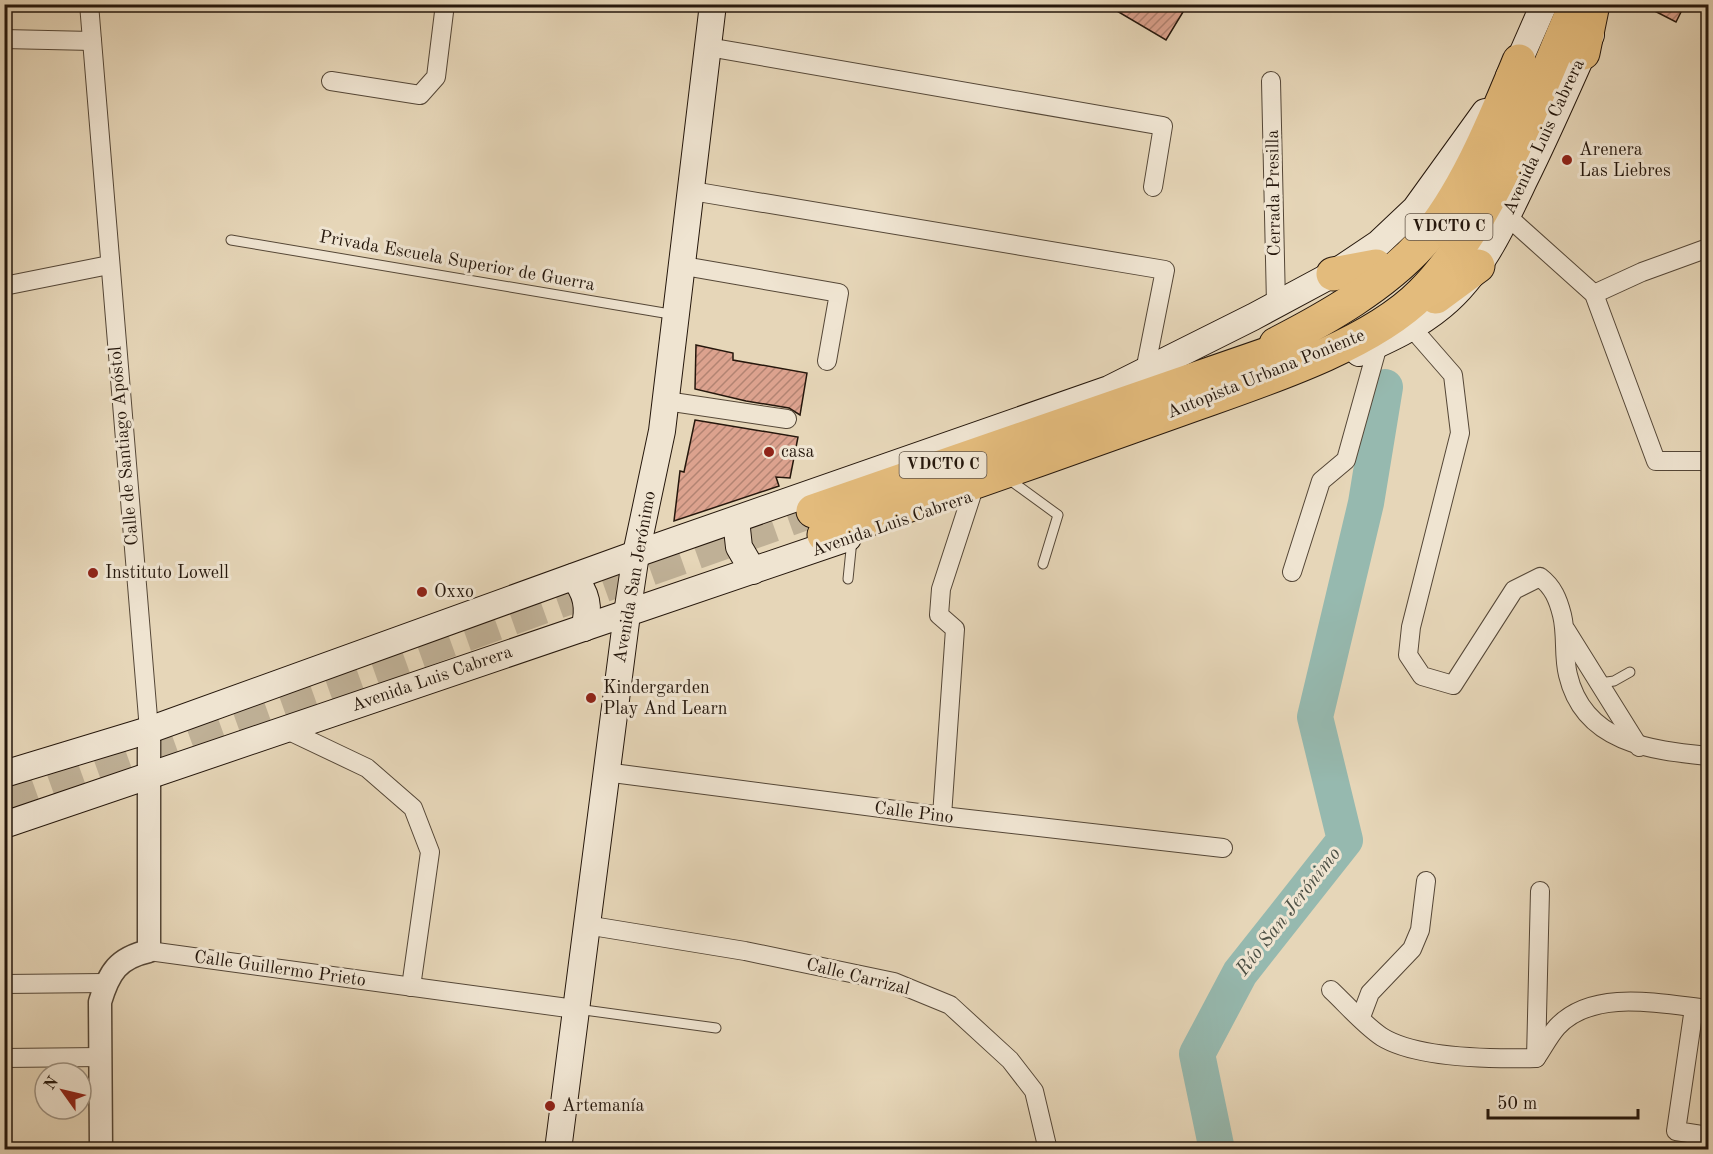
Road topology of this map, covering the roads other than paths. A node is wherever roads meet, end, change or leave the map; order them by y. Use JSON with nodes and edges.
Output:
{"nodes":[{"id":1,"x":90,"y":4,"type":"edge"},
{"id":2,"x":445,"y":4,"type":"edge"},
{"id":3,"x":713,"y":4,"type":"edge"},
{"id":4,"x":1544,"y":4,"type":"edge"},
{"id":5,"x":1559,"y":4,"type":"edge"},
{"id":6,"x":1576,"y":4,"type":"edge"},
{"id":7,"x":1593,"y":4,"type":"edge"},
{"id":8,"x":1604,"y":4,"type":"edge"},
{"id":9,"x":4,"y":39,"type":"edge"},
{"id":10,"x":92,"y":41,"type":"junction"},
{"id":11,"x":708,"y":47,"type":"junction"},
{"id":12,"x":1583,"y":52,"type":"junction"},
{"id":13,"x":1519,"y":61,"type":"junction"},
{"id":14,"x":331,"y":81,"type":"dead end"},
{"id":15,"x":1271,"y":81,"type":"dead end"},
{"id":16,"x":1488,"y":108,"type":"junction"},
{"id":17,"x":1152,"y":188,"type":"dead end"},
{"id":18,"x":692,"y":191,"type":"junction"},
{"id":19,"x":1507,"y":216,"type":"junction"},
{"id":20,"x":231,"y":240,"type":"dead end"},
{"id":21,"x":1708,"y":248,"type":"edge"},
{"id":22,"x":109,"y":265,"type":"junction"},
{"id":23,"x":684,"y":266,"type":"junction"},
{"id":24,"x":1376,"y":266,"type":"junction"},
{"id":25,"x":1478,"y":266,"type":"junction"},
{"id":26,"x":1333,"y":274,"type":"junction"},
{"id":27,"x":4,"y":286,"type":"edge"},
{"id":28,"x":1594,"y":294,"type":"junction"},
{"id":29,"x":1276,"y":304,"type":"junction"},
{"id":30,"x":678,"y":316,"type":"junction"},
{"id":31,"x":1412,"y":328,"type":"junction"},
{"id":32,"x":1307,"y":329,"type":"junction"},
{"id":33,"x":1375,"y":338,"type":"junction"},
{"id":34,"x":1247,"y":359,"type":"junction"},
{"id":35,"x":827,"y":361,"type":"dead end"},
{"id":36,"x":1145,"y":370,"type":"junction"},
{"id":37,"x":666,"y":401,"type":"junction"},
{"id":38,"x":787,"y":419,"type":"dead end"},
{"id":39,"x":1708,"y":461,"type":"edge"},
{"id":40,"x":1014,"y":483,"type":"junction"},
{"id":41,"x":971,"y":498,"type":"junction"},
{"id":42,"x":736,"y":520,"type":"junction"},
{"id":43,"x":830,"y":528,"type":"junction"},
{"id":44,"x":636,"y":554,"type":"junction"},
{"id":45,"x":1043,"y":564,"type":"dead end"},
{"id":46,"x":753,"y":571,"type":"junction"},
{"id":47,"x":1292,"y":572,"type":"dead end"},
{"id":48,"x":573,"y":577,"type":"junction"},
{"id":49,"x":848,"y":579,"type":"dead end"},
{"id":50,"x":627,"y":614,"type":"junction"},
{"id":51,"x":584,"y":628,"type":"junction"},
{"id":52,"x":1566,"y":628,"type":"junction"},
{"id":53,"x":1630,"y":672,"type":"dead end"},
{"id":54,"x":1600,"y":683,"type":"junction"},
{"id":55,"x":285,"y":729,"type":"junction"},
{"id":56,"x":149,"y":730,"type":"junction"},
{"id":57,"x":1639,"y":747,"type":"junction"},
{"id":58,"x":1708,"y":756,"type":"edge"},
{"id":59,"x":606,"y":772,"type":"junction"},
{"id":60,"x":4,"y":774,"type":"edge"},
{"id":61,"x":148,"y":777,"type":"junction"},
{"id":62,"x":942,"y":816,"type":"junction"},
{"id":63,"x":4,"y":825,"type":"edge"},
{"id":64,"x":1223,"y":848,"type":"dead end"},
{"id":65,"x":1426,"y":881,"type":"dead end"},
{"id":66,"x":1540,"y":891,"type":"dead end"},
{"id":67,"x":586,"y":925,"type":"junction"},
{"id":68,"x":149,"y":951,"type":"junction"},
{"id":69,"x":105,"y":983,"type":"junction"},
{"id":70,"x":4,"y":984,"type":"edge"},
{"id":71,"x":411,"y":987,"type":"junction"},
{"id":72,"x":1331,"y":990,"type":"dead end"},
{"id":73,"x":1701,"y":1008,"type":"edge"},
{"id":74,"x":575,"y":1009,"type":"junction"},
{"id":75,"x":1360,"y":1017,"type":"junction"},
{"id":76,"x":716,"y":1028,"type":"dead end"},
{"id":77,"x":100,"y":1057,"type":"junction"},
{"id":78,"x":4,"y":1058,"type":"edge"},
{"id":79,"x":1536,"y":1058,"type":"junction"},
{"id":80,"x":1708,"y":1136,"type":"edge"},
{"id":81,"x":101,"y":1149,"type":"edge"},
{"id":82,"x":558,"y":1149,"type":"edge"},
{"id":83,"x":1048,"y":1149,"type":"edge"}],
"edges":[{"from":1,"to":10,"type":"street","name":"Calle de Santiago Apóstol"},
{"from":2,"to":14,"type":"street"},
{"from":3,"to":11,"type":"main road","name":"Avenida San Jerónimo"},
{"from":4,"to":13,"type":"main road"},
{"from":5,"to":34,"type":"highway","name":"Autopista Urbana Poniente","number":"VDCTO C"},
{"from":6,"to":33,"type":"highway","name":"Autopista Urbana Poniente","number":"VDCTO C"},
{"from":7,"to":12,"type":"highway"},
{"from":8,"to":12,"type":"main road","name":"Avenida Luis Cabrera"},
{"from":9,"to":10,"type":"street"},
{"from":10,"to":22,"type":"street","name":"Calle de Santiago Apóstol"},
{"from":11,"to":17,"type":"street"},
{"from":11,"to":18,"type":"main road","name":"Avenida San Jerónimo"},
{"from":12,"to":19,"type":"main road","name":"Avenida Luis Cabrera"},
{"from":13,"to":16,"type":"main road"},
{"from":13,"to":32,"type":"highway"},
{"from":15,"to":29,"type":"street","name":"Cerrada Presilla"},
{"from":16,"to":24,"type":"highway"},
{"from":16,"to":26,"type":"main road"},
{"from":18,"to":23,"type":"main road","name":"Avenida San Jerónimo"},
{"from":18,"to":36,"type":"street"},
{"from":19,"to":25,"type":"main road","name":"Avenida Luis Cabrera"},
{"from":19,"to":28,"type":"street"},
{"from":20,"to":30,"type":"lane","name":"Privada Escuela Superior de Guerra"},
{"from":21,"to":28,"type":"street"},
{"from":22,"to":27,"type":"street"},
{"from":22,"to":56,"type":"street","name":"Calle de Santiago Apóstol"},
{"from":23,"to":30,"type":"main road","name":"Avenida San Jerónimo"},
{"from":23,"to":35,"type":"street"},
{"from":24,"to":26,"type":"highway"},
{"from":24,"to":32,"type":"highway"},
{"from":25,"to":31,"type":"main road","name":"Avenida Luis Cabrera"},
{"from":25,"to":33,"type":"highway"},
{"from":26,"to":29,"type":"main road"},
{"from":28,"to":39,"type":"street"},
{"from":29,"to":36,"type":"main road"},
{"from":30,"to":37,"type":"main road","name":"Avenida San Jerónimo"},
{"from":31,"to":33,"type":"main road","name":"Avenida Luis Cabrera"},
{"from":31,"to":52,"type":"street"},
{"from":32,"to":34,"type":"highway"},
{"from":33,"to":40,"type":"main road","name":"Avenida Luis Cabrera"},
{"from":33,"to":43,"type":"highway","name":"Autopista Urbana Poniente","number":"VDCTO C"},
{"from":33,"to":47,"type":"street"},
{"from":34,"to":43,"type":"highway","name":"Autopista Urbana Poniente","number":"VDCTO C"},
{"from":36,"to":42,"type":"main road"},
{"from":37,"to":38,"type":"street"},
{"from":37,"to":44,"type":"main road","name":"Avenida San Jerónimo"},
{"from":40,"to":41,"type":"main road","name":"Avenida Luis Cabrera"},
{"from":40,"to":45,"type":"lane"},
{"from":41,"to":43,"type":"main road","name":"Avenida Luis Cabrera"},
{"from":41,"to":62,"type":"street"},
{"from":42,"to":44,"type":"main road"},
{"from":42,"to":46,"type":"main road"},
{"from":43,"to":46,"type":"main road","name":"Avenida Luis Cabrera"},
{"from":43,"to":49,"type":"lane"},
{"from":44,"to":48,"type":"main road"},
{"from":44,"to":50,"type":"main road","name":"Avenida San Jerónimo"},
{"from":46,"to":50,"type":"main road","name":"Avenida Luis Cabrera"},
{"from":48,"to":51,"type":"main road"},
{"from":48,"to":56,"type":"main road"},
{"from":50,"to":51,"type":"main road","name":"Avenida Luis Cabrera"},
{"from":50,"to":59,"type":"main road","name":"Avenida San Jerónimo"},
{"from":51,"to":55,"type":"main road","name":"Avenida Luis Cabrera"},
{"from":52,"to":54,"type":"street"},
{"from":52,"to":57,"type":"street"},
{"from":53,"to":54,"type":"lane"},
{"from":54,"to":57,"type":"street"},
{"from":55,"to":61,"type":"main road","name":"Avenida Luis Cabrera"},
{"from":55,"to":71,"type":"street"},
{"from":56,"to":60,"type":"main road"},
{"from":56,"to":61,"type":"street","name":"Calle de Santiago Apóstol"},
{"from":57,"to":58,"type":"street"},
{"from":59,"to":62,"type":"street","name":"Calle Pino"},
{"from":59,"to":67,"type":"main road","name":"Avenida San Jerónimo"},
{"from":61,"to":63,"type":"main road","name":"Avenida Luis Cabrera"},
{"from":61,"to":68,"type":"street","name":"Calle de Santiago Apóstol"},
{"from":62,"to":64,"type":"street","name":"Calle Pino"},
{"from":65,"to":75,"type":"street"},
{"from":66,"to":79,"type":"street"},
{"from":67,"to":74,"type":"main road","name":"Avenida San Jerónimo"},
{"from":67,"to":83,"type":"street","name":"Calle Carrizal"},
{"from":68,"to":69,"type":"street"},
{"from":68,"to":71,"type":"street","name":"Calle Guillermo Prieto"},
{"from":69,"to":70,"type":"street"},
{"from":69,"to":77,"type":"street"},
{"from":71,"to":74,"type":"street","name":"Calle Guillermo Prieto"},
{"from":72,"to":75,"type":"street"},
{"from":73,"to":79,"type":"street"},
{"from":73,"to":80,"type":"street"},
{"from":74,"to":76,"type":"lane"},
{"from":74,"to":82,"type":"main road","name":"Avenida San Jerónimo"},
{"from":75,"to":79,"type":"street"},
{"from":77,"to":78,"type":"street"},
{"from":77,"to":81,"type":"street"}]}
